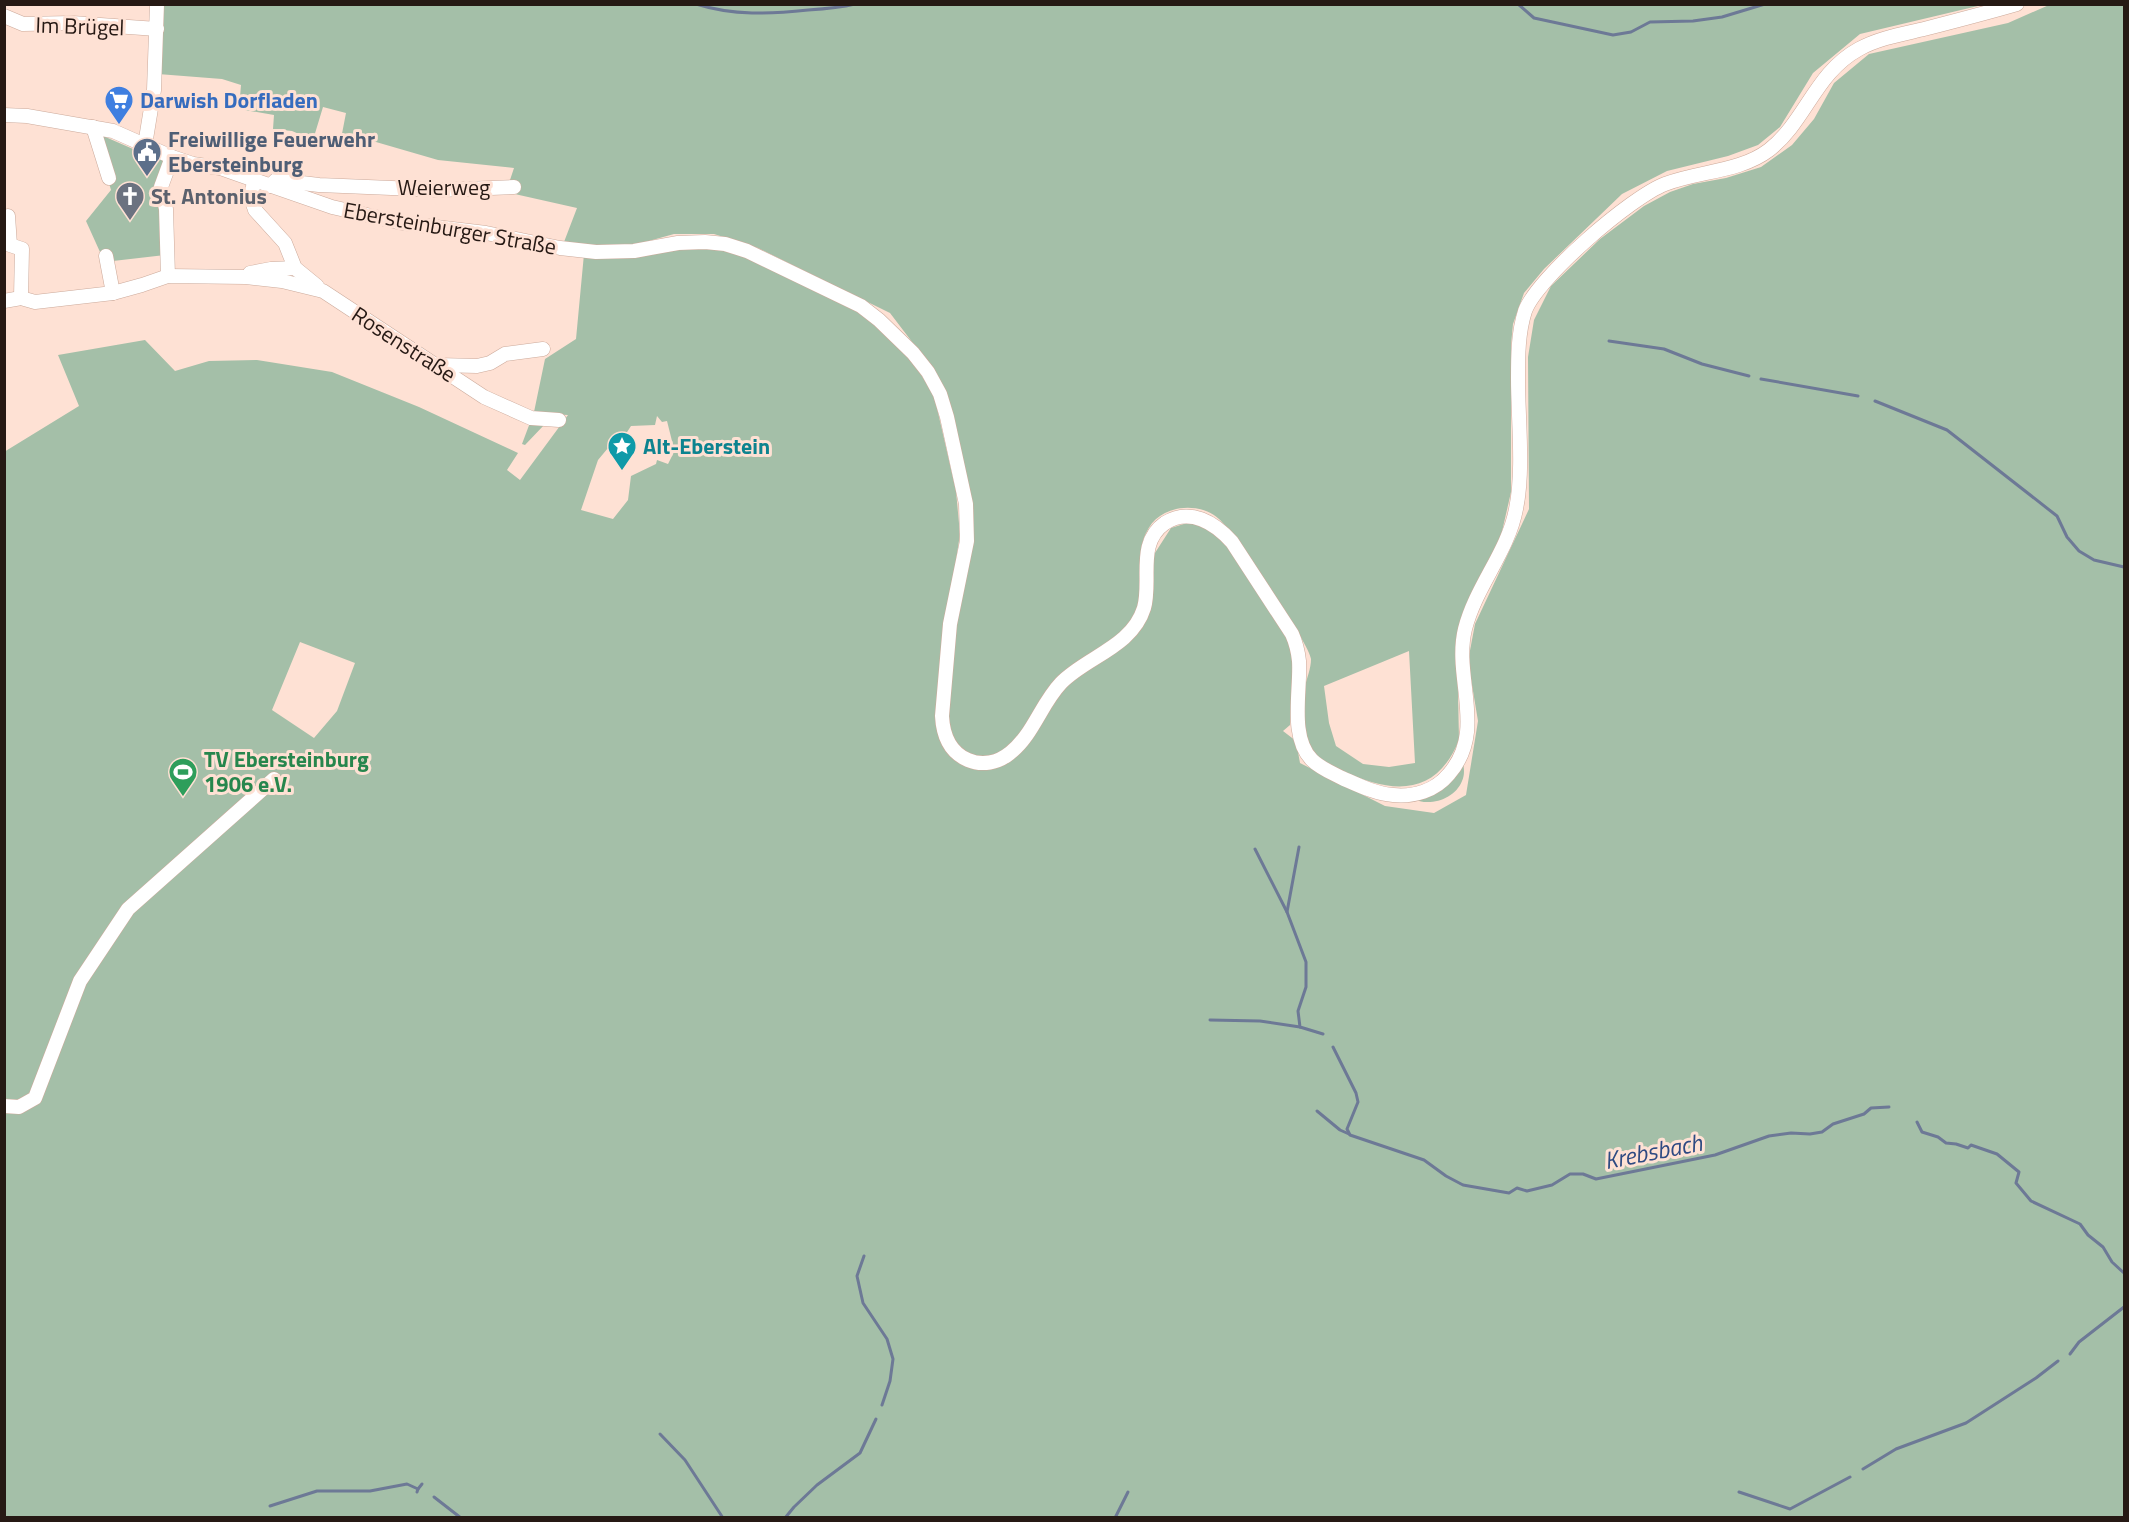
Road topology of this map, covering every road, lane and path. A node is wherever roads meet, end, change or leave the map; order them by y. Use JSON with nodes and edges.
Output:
{"nodes":[{"id":1,"x":157,"y":4,"type":"edge"},
{"id":2,"x":2017,"y":4,"type":"edge"},
{"id":3,"x":4,"y":16,"type":"edge"},
{"id":4,"x":157,"y":29,"type":"junction"},
{"id":5,"x":4,"y":116,"type":"edge"},
{"id":6,"x":93,"y":127,"type":"junction"},
{"id":7,"x":145,"y":145,"type":"junction"},
{"id":8,"x":172,"y":157,"type":"junction"},
{"id":9,"x":109,"y":178,"type":"dead end"},
{"id":10,"x":254,"y":181,"type":"junction"},
{"id":11,"x":270,"y":186,"type":"junction"},
{"id":12,"x":514,"y":187,"type":"dead end"},
{"id":13,"x":8,"y":216,"type":"dead end"},
{"id":14,"x":106,"y":256,"type":"dead end"},
{"id":15,"x":295,"y":268,"type":"junction"},
{"id":16,"x":168,"y":276,"type":"junction"},
{"id":17,"x":246,"y":277,"type":"junction"},
{"id":18,"x":323,"y":291,"type":"junction"},
{"id":19,"x":113,"y":292,"type":"junction"},
{"id":20,"x":10,"y":304,"type":"edge"},
{"id":21,"x":543,"y":349,"type":"dead end"},
{"id":22,"x":434,"y":365,"type":"junction"},
{"id":23,"x":560,"y":420,"type":"dead end"},
{"id":24,"x":274,"y":779,"type":"dead end"},
{"id":25,"x":4,"y":1106,"type":"edge"}],
"edges":[{"from":1,"to":4,"type":"street"},
{"from":2,"to":11,"type":"street","name":"Ebersteinburger Straße"},
{"from":3,"to":4,"type":"street","name":"Im Brügel"},
{"from":4,"to":7,"type":"street"},
{"from":5,"to":6,"type":"street","name":"Ebersteinburger Straße"},
{"from":6,"to":7,"type":"street","name":"Ebersteinburger Straße"},
{"from":6,"to":9,"type":"street"},
{"from":7,"to":8,"type":"street","name":"Ebersteinburger Straße"},
{"from":8,"to":10,"type":"street","name":"Ebersteinburger Straße"},
{"from":8,"to":16,"type":"street"},
{"from":10,"to":11,"type":"street","name":"Ebersteinburger Straße"},
{"from":10,"to":15,"type":"street"},
{"from":11,"to":12,"type":"street","name":"Weierweg"},
{"from":13,"to":20,"type":"street"},
{"from":14,"to":19,"type":"street"},
{"from":15,"to":17,"type":"street","name":"Rosenstraße"},
{"from":15,"to":18,"type":"street"},
{"from":16,"to":17,"type":"street","name":"Rosenstraße"},
{"from":16,"to":19,"type":"street","name":"Rosenstraße"},
{"from":17,"to":18,"type":"street","name":"Rosenstraße"},
{"from":18,"to":22,"type":"street","name":"Rosenstraße"},
{"from":19,"to":20,"type":"street","name":"Rosenstraße"},
{"from":21,"to":22,"type":"street"},
{"from":22,"to":23,"type":"street","name":"Rosenstraße"},
{"from":24,"to":25,"type":"street"}]}
